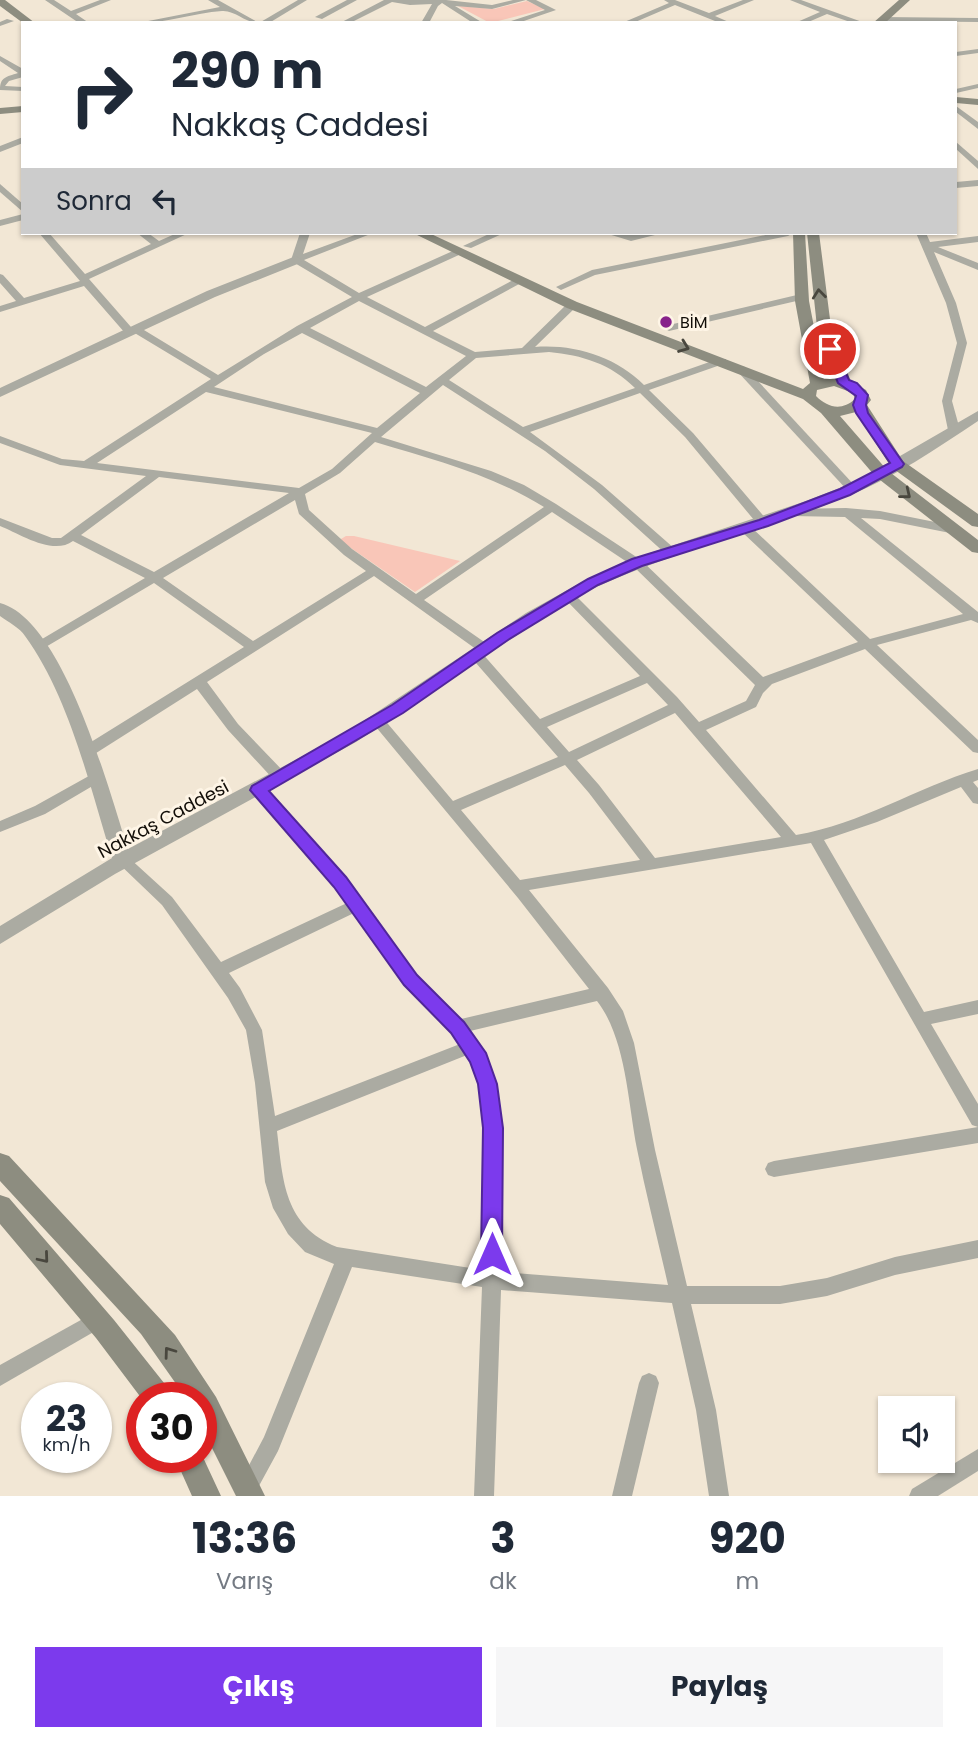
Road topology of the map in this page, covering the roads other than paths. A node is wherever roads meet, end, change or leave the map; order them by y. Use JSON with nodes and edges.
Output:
{"nodes":[{"id":1,"x":48,"y":0,"type":"edge"},
{"id":2,"x":107,"y":0,"type":"edge"},
{"id":3,"x":212,"y":0,"type":"edge"},
{"id":4,"x":303,"y":0,"type":"edge"},
{"id":5,"x":353,"y":0,"type":"edge"},
{"id":6,"x":392,"y":0,"type":"edge"},
{"id":7,"x":522,"y":0,"type":"edge"},
{"id":8,"x":530,"y":0,"type":"edge"},
{"id":9,"x":750,"y":0,"type":"edge"},
{"id":10,"x":794,"y":0,"type":"edge"},
{"id":11,"x":889,"y":0,"type":"edge"},
{"id":12,"x":905,"y":0,"type":"edge"},
{"id":13,"x":0,"y":1,"type":"edge"},
{"id":14,"x":443,"y":1,"type":"edge"},
{"id":15,"x":672,"y":2,"type":"edge"},
{"id":16,"x":228,"y":8,"type":"junction"},
{"id":17,"x":828,"y":11,"type":"junction"},
{"id":18,"x":0,"y":13,"type":"edge"},
{"id":19,"x":71,"y":13,"type":"junction"},
{"id":20,"x":319,"y":16,"type":"dead end"},
{"id":21,"x":708,"y":16,"type":"junction"},
{"id":22,"x":978,"y":20,"type":"edge"},
{"id":23,"x":27,"y":21,"type":"edge"},
{"id":24,"x":82,"y":21,"type":"edge"},
{"id":25,"x":153,"y":21,"type":"edge"},
{"id":26,"x":252,"y":21,"type":"edge"},
{"id":27,"x":266,"y":21,"type":"edge"},
{"id":28,"x":348,"y":21,"type":"edge"},
{"id":29,"x":426,"y":21,"type":"edge"},
{"id":30,"x":476,"y":21,"type":"edge"},
{"id":31,"x":516,"y":21,"type":"edge"},
{"id":32,"x":630,"y":21,"type":"edge"},
{"id":33,"x":722,"y":21,"type":"edge"},
{"id":34,"x":804,"y":21,"type":"edge"},
{"id":35,"x":856,"y":21,"type":"edge"},
{"id":36,"x":863,"y":21,"type":"edge"},
{"id":37,"x":880,"y":21,"type":"edge"},
{"id":38,"x":5,"y":22,"type":"edge"},
{"id":39,"x":957,"y":22,"type":"edge"},
{"id":40,"x":961,"y":22,"type":"junction"},
{"id":41,"x":970,"y":28,"type":"dead end"},
{"id":42,"x":21,"y":29,"type":"edge"},
{"id":43,"x":978,"y":51,"type":"edge"},
{"id":44,"x":957,"y":54,"type":"edge"},
{"id":45,"x":0,"y":58,"type":"edge"},
{"id":46,"x":21,"y":72,"type":"edge"},
{"id":47,"x":21,"y":74,"type":"edge"},
{"id":48,"x":978,"y":86,"type":"edge"},
{"id":49,"x":0,"y":87,"type":"edge"},
{"id":50,"x":21,"y":89,"type":"edge"},
{"id":51,"x":960,"y":90,"type":"edge"},
{"id":52,"x":957,"y":100,"type":"edge"},
{"id":53,"x":978,"y":101,"type":"edge"},
{"id":54,"x":21,"y":107,"type":"edge"},
{"id":55,"x":957,"y":107,"type":"edge"},
{"id":56,"x":978,"y":107,"type":"edge"},
{"id":57,"x":957,"y":108,"type":"edge"},
{"id":58,"x":0,"y":109,"type":"edge"},
{"id":59,"x":978,"y":126,"type":"edge"},
{"id":60,"x":21,"y":143,"type":"edge"},
{"id":61,"x":957,"y":146,"type":"edge"},
{"id":62,"x":0,"y":149,"type":"edge"},
{"id":63,"x":978,"y":166,"type":"edge"},
{"id":64,"x":978,"y":183,"type":"edge"},
{"id":65,"x":957,"y":185,"type":"edge"},
{"id":66,"x":0,"y":187,"type":"edge"},
{"id":67,"x":21,"y":207,"type":"edge"},
{"id":68,"x":21,"y":218,"type":"edge"},
{"id":69,"x":0,"y":223,"type":"edge"},
{"id":70,"x":46,"y":235,"type":"edge"},
{"id":71,"x":145,"y":235,"type":"edge"},
{"id":72,"x":179,"y":235,"type":"edge"},
{"id":73,"x":306,"y":235,"type":"edge"},
{"id":74,"x":310,"y":235,"type":"edge"},
{"id":75,"x":363,"y":235,"type":"edge"},
{"id":76,"x":424,"y":235,"type":"edge"},
{"id":77,"x":442,"y":235,"type":"edge"},
{"id":78,"x":494,"y":235,"type":"edge"},
{"id":79,"x":618,"y":235,"type":"edge"},
{"id":80,"x":647,"y":235,"type":"edge"},
{"id":81,"x":795,"y":235,"type":"edge"},
{"id":82,"x":813,"y":235,"type":"edge"},
{"id":83,"x":922,"y":235,"type":"edge"},
{"id":84,"x":978,"y":239,"type":"edge"},
{"id":85,"x":157,"y":244,"type":"junction"},
{"id":86,"x":926,"y":245,"type":"junction"},
{"id":87,"x":330,"y":247,"type":"junction"},
{"id":88,"x":463,"y":249,"type":"junction"},
{"id":89,"x":296,"y":260,"type":"junction"},
{"id":90,"x":978,"y":267,"type":"edge"},
{"id":91,"x":0,"y":277,"type":"edge"},
{"id":92,"x":84,"y":280,"type":"junction"},
{"id":93,"x":518,"y":281,"type":"junction"},
{"id":94,"x":561,"y":287,"type":"junction"},
{"id":95,"x":359,"y":297,"type":"junction"},
{"id":96,"x":801,"y":297,"type":"junction"},
{"id":97,"x":22,"y":302,"type":"junction"},
{"id":98,"x":572,"y":305,"type":"junction"},
{"id":99,"x":0,"y":309,"type":"edge"},
{"id":100,"x":301,"y":328,"type":"junction"},
{"id":101,"x":669,"y":328,"type":"junction"},
{"id":102,"x":132,"y":330,"type":"junction"},
{"id":103,"x":427,"y":330,"type":"junction"},
{"id":104,"x":525,"y":351,"type":"junction"},
{"id":105,"x":473,"y":355,"type":"junction"},
{"id":106,"x":722,"y":361,"type":"junction"},
{"id":107,"x":741,"y":369,"type":"junction"},
{"id":108,"x":218,"y":379,"type":"junction"},
{"id":109,"x":442,"y":380,"type":"junction"},
{"id":110,"x":844,"y":383,"type":"junction"},
{"id":111,"x":205,"y":388,"type":"junction"},
{"id":112,"x":641,"y":388,"type":"junction"},
{"id":113,"x":813,"y":388,"type":"junction"},
{"id":114,"x":427,"y":392,"type":"junction"},
{"id":115,"x":0,"y":393,"type":"edge"},
{"id":116,"x":859,"y":405,"type":"junction"},
{"id":117,"x":826,"y":409,"type":"junction"},
{"id":118,"x":978,"y":415,"type":"edge"},
{"id":119,"x":954,"y":430,"type":"junction"},
{"id":120,"x":522,"y":431,"type":"junction"},
{"id":121,"x":377,"y":435,"type":"junction"},
{"id":122,"x":0,"y":439,"type":"edge"},
{"id":123,"x":88,"y":464,"type":"junction"},
{"id":124,"x":897,"y":464,"type":"junction"},
{"id":125,"x":881,"y":473,"type":"junction"},
{"id":126,"x":156,"y":474,"type":"junction"},
{"id":127,"x":852,"y":489,"type":"junction"},
{"id":128,"x":299,"y":491,"type":"junction"},
{"id":129,"x":552,"y":507,"type":"junction"},
{"id":130,"x":792,"y":512,"type":"junction"},
{"id":131,"x":846,"y":512,"type":"junction"},
{"id":132,"x":978,"y":521,"type":"edge"},
{"id":133,"x":763,"y":523,"type":"junction"},
{"id":134,"x":2,"y":525,"type":"edge"},
{"id":135,"x":746,"y":528,"type":"junction"},
{"id":136,"x":950,"y":529,"type":"junction"},
{"id":137,"x":73,"y":536,"type":"junction"},
{"id":138,"x":978,"y":548,"type":"edge"},
{"id":139,"x":671,"y":552,"type":"junction"},
{"id":140,"x":637,"y":562,"type":"junction"},
{"id":141,"x":374,"y":571,"type":"junction"},
{"id":142,"x":155,"y":578,"type":"junction"},
{"id":143,"x":569,"y":596,"type":"junction"},
{"id":144,"x":415,"y":600,"type":"junction"},
{"id":145,"x":0,"y":608,"type":"edge"},
{"id":146,"x":976,"y":617,"type":"edge"},
{"id":147,"x":866,"y":644,"type":"junction"},
{"id":148,"x":39,"y":645,"type":"junction"},
{"id":149,"x":251,"y":646,"type":"junction"},
{"id":150,"x":480,"y":652,"type":"junction"},
{"id":151,"x":649,"y":677,"type":"junction"},
{"id":152,"x":198,"y":680,"type":"junction"},
{"id":153,"x":763,"y":685,"type":"junction"},
{"id":154,"x":677,"y":706,"type":"junction"},
{"id":155,"x":378,"y":721,"type":"junction"},
{"id":156,"x":538,"y":725,"type":"junction"},
{"id":157,"x":697,"y":729,"type":"junction"},
{"id":158,"x":978,"y":748,"type":"edge"},
{"id":159,"x":88,"y":751,"type":"junction"},
{"id":160,"x":568,"y":759,"type":"junction"},
{"id":161,"x":978,"y":774,"type":"edge"},
{"id":162,"x":96,"y":777,"type":"junction"},
{"id":163,"x":280,"y":778,"type":"junction"},
{"id":164,"x":964,"y":780,"type":"junction"},
{"id":165,"x":258,"y":790,"type":"junction"},
{"id":166,"x":978,"y":799,"type":"edge"},
{"id":167,"x":451,"y":808,"type":"junction"},
{"id":168,"x":0,"y":827,"type":"edge"},
{"id":169,"x":815,"y":837,"type":"junction"},
{"id":170,"x":793,"y":841,"type":"junction"},
{"id":171,"x":122,"y":860,"type":"junction"},
{"id":172,"x":651,"y":864,"type":"junction"},
{"id":173,"x":517,"y":886,"type":"junction"},
{"id":174,"x":357,"y":905,"type":"junction"},
{"id":175,"x":0,"y":936,"type":"edge"},
{"id":176,"x":218,"y":971,"type":"junction"},
{"id":177,"x":602,"y":993,"type":"junction"},
{"id":178,"x":978,"y":1007,"type":"edge"},
{"id":179,"x":920,"y":1020,"type":"junction"},
{"id":180,"x":457,"y":1027,"type":"junction"},
{"id":181,"x":471,"y":1047,"type":"junction"},
{"id":182,"x":978,"y":1120,"type":"edge"},
{"id":183,"x":268,"y":1127,"type":"junction"},
{"id":184,"x":978,"y":1135,"type":"edge"},
{"id":185,"x":0,"y":1164,"type":"edge"},
{"id":186,"x":774,"y":1169,"type":"dead end"},
{"id":187,"x":0,"y":1206,"type":"edge"},
{"id":188,"x":978,"y":1249,"type":"edge"},
{"id":189,"x":346,"y":1258,"type":"junction"},
{"id":190,"x":492,"y":1280,"type":"junction"},
{"id":191,"x":680,"y":1295,"type":"junction"},
{"id":192,"x":97,"y":1320,"type":"junction"},
{"id":193,"x":0,"y":1376,"type":"edge"},
{"id":194,"x":145,"y":1382,"type":"edge"},
{"id":195,"x":649,"y":1383,"type":"dead end"},
{"id":196,"x":978,"y":1459,"type":"edge"},
{"id":197,"x":196,"y":1473,"type":"edge"},
{"id":198,"x":249,"y":1492,"type":"edge"},
{"id":199,"x":207,"y":1496,"type":"edge"},
{"id":200,"x":484,"y":1496,"type":"edge"},
{"id":201,"x":622,"y":1496,"type":"edge"},
{"id":202,"x":719,"y":1496,"type":"edge"},
{"id":203,"x":919,"y":1496,"type":"edge"}],
"edges":[{"from":1,"to":19,"type":"street"},
{"from":2,"to":19,"type":"street"},
{"from":3,"to":16,"type":"street"},
{"from":4,"to":27,"type":"street"},
{"from":5,"to":20,"type":"street"},
{"from":6,"to":14,"type":"street"},
{"from":6,"to":28,"type":"street"},
{"from":7,"to":14,"type":"street"},
{"from":8,"to":31,"type":"street"},
{"from":9,"to":21,"type":"street"},
{"from":10,"to":17,"type":"street"},
{"from":11,"to":36,"type":"main road"},
{"from":12,"to":37,"type":"main road"},
{"from":13,"to":23,"type":"main road"},
{"from":14,"to":29,"type":"street"},
{"from":14,"to":30,"type":"street"},
{"from":15,"to":21,"type":"street"},
{"from":15,"to":32,"type":"street"},
{"from":16,"to":25,"type":"street"},
{"from":16,"to":26,"type":"street"},
{"from":17,"to":34,"type":"street"},
{"from":17,"to":35,"type":"street"},
{"from":18,"to":38,"type":"main road"},
{"from":19,"to":24,"type":"street"},
{"from":21,"to":33,"type":"street"},
{"from":22,"to":40,"type":"street"},
{"from":38,"to":42,"type":"main road"},
{"from":39,"to":40,"type":"street"},
{"from":40,"to":41,"type":"street"},
{"from":43,"to":44,"type":"street"},
{"from":45,"to":46,"type":"street"},
{"from":47,"to":49,"type":"street"},
{"from":48,"to":51,"type":"street"},
{"from":49,"to":50,"type":"street"},
{"from":51,"to":53,"type":"street"},
{"from":52,"to":53,"type":"main road"},
{"from":54,"to":58,"type":"main road"},
{"from":55,"to":56,"type":"main road"},
{"from":57,"to":59,"type":"street"},
{"from":60,"to":62,"type":"street"},
{"from":61,"to":63,"type":"street"},
{"from":64,"to":65,"type":"street"},
{"from":66,"to":67,"type":"street"},
{"from":68,"to":69,"type":"street"},
{"from":70,"to":92,"type":"street"},
{"from":71,"to":85,"type":"street"},
{"from":72,"to":85,"type":"street"},
{"from":73,"to":89,"type":"street"},
{"from":74,"to":87,"type":"street"},
{"from":75,"to":87,"type":"street"},
{"from":76,"to":88,"type":"main road"},
{"from":77,"to":88,"type":"main road"},
{"from":78,"to":88,"type":"street"},
{"from":79,"to":80,"type":"street"},
{"from":81,"to":94,"type":"street"},
{"from":81,"to":96,"type":"main road"},
{"from":110,"to":82,"type":"main road","one_way":true},
{"from":83,"to":86,"type":"street"},
{"from":84,"to":86,"type":"street"},
{"from":85,"to":92,"type":"street"},
{"from":86,"to":90,"type":"street"},
{"from":86,"to":119,"type":"street"},
{"from":87,"to":89,"type":"street"},
{"from":88,"to":93,"type":"main road"},
{"from":88,"to":94,"type":"main road"},
{"from":88,"to":95,"type":"street"},
{"from":89,"to":95,"type":"street"},
{"from":89,"to":102,"type":"street"},
{"from":91,"to":97,"type":"street"},
{"from":92,"to":97,"type":"street"},
{"from":92,"to":102,"type":"street"},
{"from":93,"to":98,"type":"main road"},
{"from":93,"to":103,"type":"street"},
{"from":94,"to":101,"type":"main road"},
{"from":95,"to":100,"type":"street"},
{"from":95,"to":103,"type":"street"},
{"from":96,"to":101,"type":"street"},
{"from":96,"to":113,"type":"main road"},
{"from":97,"to":99,"type":"street"},
{"from":98,"to":104,"type":"street"},
{"from":98,"to":106,"type":"main road","one_way":true},
{"from":100,"to":108,"type":"street"},
{"from":100,"to":114,"type":"street"},
{"from":101,"to":113,"type":"main road"},
{"from":102,"to":108,"type":"street"},
{"from":102,"to":115,"type":"street"},
{"from":103,"to":105,"type":"street"},
{"from":104,"to":105,"type":"street"},
{"from":104,"to":112,"type":"street"},
{"from":105,"to":109,"type":"street"},
{"from":106,"to":107,"type":"main road"},
{"from":106,"to":112,"type":"street"},
{"from":107,"to":113,"type":"main road"},
{"from":107,"to":127,"type":"street"},
{"from":108,"to":111,"type":"street"},
{"from":109,"to":114,"type":"street"},
{"from":109,"to":120,"type":"street"},
{"from":110,"to":113,"type":"main road"},
{"from":110,"to":116,"type":"main road"},
{"from":111,"to":121,"type":"street"},
{"from":111,"to":123,"type":"street"},
{"from":112,"to":120,"type":"street"},
{"from":112,"to":133,"type":"street"},
{"from":113,"to":117,"type":"main road"},
{"from":114,"to":121,"type":"street"},
{"from":116,"to":117,"type":"main road"},
{"from":116,"to":124,"type":"main road"},
{"from":117,"to":125,"type":"main road"},
{"from":118,"to":119,"type":"street","name":"Nakkaş Caddesi"},
{"from":119,"to":124,"type":"street","name":"Nakkaş Caddesi"},
{"from":120,"to":139,"type":"street"},
{"from":121,"to":128,"type":"street"},
{"from":121,"to":129,"type":"street"},
{"from":122,"to":123,"type":"street"},
{"from":123,"to":126,"type":"street"},
{"from":124,"to":125,"type":"street","name":"Nakkaş Caddesi"},
{"from":124,"to":132,"type":"main road"},
{"from":125,"to":127,"type":"street","name":"Nakkaş Caddesi"},
{"from":125,"to":136,"type":"main road","one_way":true},
{"from":126,"to":128,"type":"street"},
{"from":126,"to":137,"type":"street"},
{"from":127,"to":130,"type":"street","name":"Nakkaş Caddesi"},
{"from":128,"to":141,"type":"street"},
{"from":128,"to":142,"type":"street"},
{"from":129,"to":140,"type":"street"},
{"from":129,"to":144,"type":"street"},
{"from":130,"to":131,"type":"street"},
{"from":130,"to":133,"type":"street","name":"Nakkaş Caddesi"},
{"from":131,"to":136,"type":"street"},
{"from":131,"to":146,"type":"street"},
{"from":133,"to":135,"type":"street","name":"Nakkaş Caddesi"},
{"from":134,"to":137,"type":"street"},
{"from":135,"to":139,"type":"street","name":"Nakkaş Caddesi"},
{"from":135,"to":147,"type":"street"},
{"from":136,"to":138,"type":"main road"},
{"from":137,"to":142,"type":"street"},
{"from":139,"to":140,"type":"street","name":"Nakkaş Caddesi"},
{"from":140,"to":143,"type":"street","name":"Nakkaş Caddesi"},
{"from":140,"to":153,"type":"street"},
{"from":141,"to":144,"type":"street"},
{"from":141,"to":149,"type":"street"},
{"from":142,"to":148,"type":"street"},
{"from":142,"to":149,"type":"street"},
{"from":143,"to":150,"type":"street","name":"Nakkaş Caddesi"},
{"from":143,"to":151,"type":"street"},
{"from":144,"to":150,"type":"street"},
{"from":145,"to":148,"type":"street"},
{"from":146,"to":147,"type":"street"},
{"from":147,"to":153,"type":"street"},
{"from":147,"to":158,"type":"street"},
{"from":148,"to":159,"type":"street"},
{"from":149,"to":152,"type":"street"},
{"from":150,"to":155,"type":"street","name":"Nakkaş Caddesi"},
{"from":150,"to":156,"type":"street"},
{"from":151,"to":154,"type":"street"},
{"from":151,"to":156,"type":"street"},
{"from":152,"to":159,"type":"street"},
{"from":152,"to":163,"type":"street"},
{"from":153,"to":157,"type":"street"},
{"from":154,"to":157,"type":"street"},
{"from":154,"to":160,"type":"street"},
{"from":155,"to":163,"type":"street","name":"Nakkaş Caddesi"},
{"from":155,"to":167,"type":"street"},
{"from":156,"to":160,"type":"street"},
{"from":157,"to":170,"type":"street"},
{"from":159,"to":162,"type":"street"},
{"from":160,"to":167,"type":"street"},
{"from":160,"to":172,"type":"street"},
{"from":161,"to":164,"type":"street"},
{"from":162,"to":168,"type":"street"},
{"from":162,"to":171,"type":"street"},
{"from":163,"to":165,"type":"street","name":"Nakkaş Caddesi"},
{"from":164,"to":166,"type":"street"},
{"from":164,"to":169,"type":"street"},
{"from":165,"to":171,"type":"street","name":"Nakkaş Caddesi"},
{"from":165,"to":174,"type":"street"},
{"from":167,"to":173,"type":"street"},
{"from":169,"to":170,"type":"street"},
{"from":169,"to":179,"type":"street"},
{"from":170,"to":172,"type":"street"},
{"from":171,"to":175,"type":"street","name":"Nakkaş Caddesi"},
{"from":171,"to":176,"type":"street"},
{"from":172,"to":173,"type":"street"},
{"from":173,"to":177,"type":"street"},
{"from":174,"to":176,"type":"street"},
{"from":174,"to":180,"type":"street"},
{"from":176,"to":183,"type":"street"},
{"from":177,"to":180,"type":"street"},
{"from":177,"to":191,"type":"street"},
{"from":178,"to":179,"type":"street"},
{"from":179,"to":182,"type":"street"},
{"from":180,"to":181,"type":"street"},
{"from":181,"to":183,"type":"street"},
{"from":181,"to":190,"type":"street"},
{"from":183,"to":189,"type":"street"},
{"from":184,"to":186,"type":"street"},
{"from":198,"to":185,"type":"main road","one_way":true},
{"from":187,"to":192,"type":"main road","one_way":true},
{"from":188,"to":191,"type":"street"},
{"from":189,"to":190,"type":"street"},
{"from":189,"to":198,"type":"street"},
{"from":190,"to":191,"type":"street"},
{"from":190,"to":200,"type":"street"},
{"from":191,"to":202,"type":"street"},
{"from":192,"to":193,"type":"street"},
{"from":192,"to":194,"type":"main road"},
{"from":195,"to":201,"type":"street"},
{"from":196,"to":203,"type":"street"},
{"from":197,"to":199,"type":"main road"}]}
